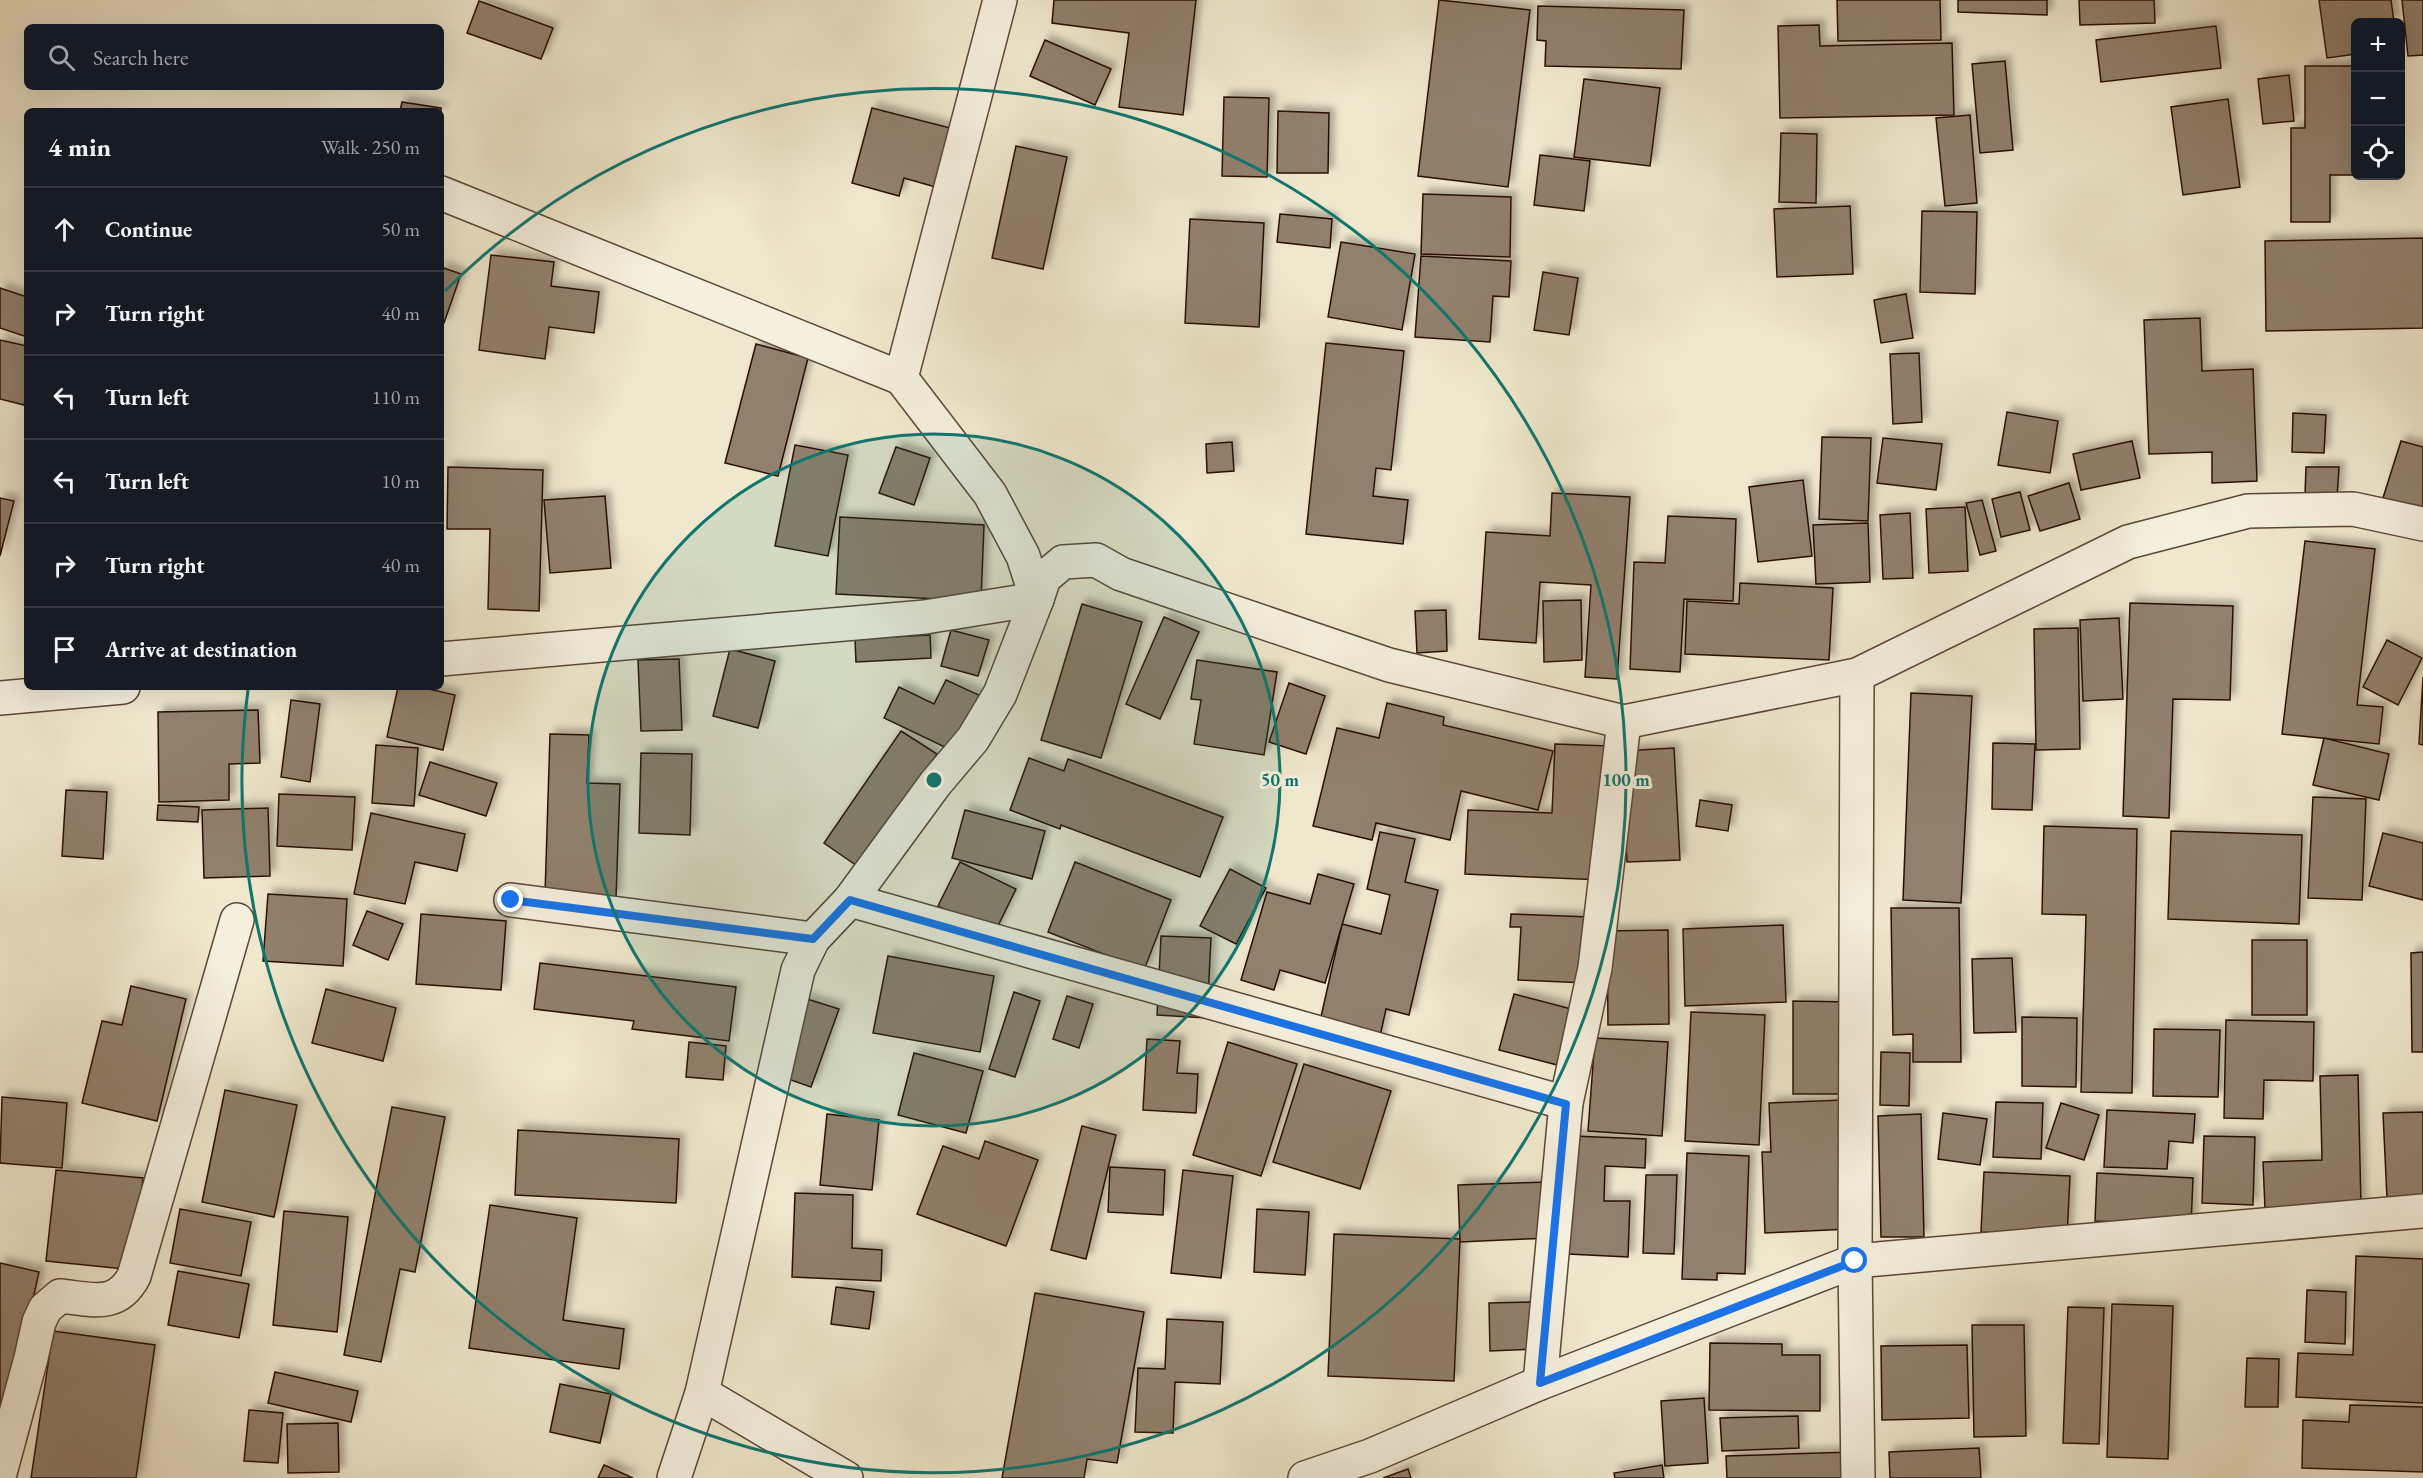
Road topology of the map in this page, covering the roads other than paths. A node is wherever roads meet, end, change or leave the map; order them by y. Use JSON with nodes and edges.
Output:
{"nodes":[{"id":1,"x":1000,"y":0,"type":"edge"},
{"id":2,"x":444,"y":194,"type":"edge"},
{"id":3,"x":901,"y":378,"type":"junction"},
{"id":4,"x":2423,"y":524,"type":"edge"},
{"id":5,"x":1037,"y":599,"type":"junction"},
{"id":6,"x":444,"y":659,"type":"edge"},
{"id":7,"x":1857,"y":675,"type":"junction"},
{"id":8,"x":89,"y":690,"type":"edge"},
{"id":9,"x":0,"y":698,"type":"edge"},
{"id":10,"x":1624,"y":722,"type":"junction"},
{"id":11,"x":511,"y":900,"type":"dead end"},
{"id":12,"x":850,"y":900,"type":"junction"},
{"id":13,"x":237,"y":920,"type":"dead end"},
{"id":14,"x":813,"y":939,"type":"junction"},
{"id":15,"x":1566,"y":1104,"type":"junction"},
{"id":16,"x":2423,"y":1211,"type":"edge"},
{"id":17,"x":1855,"y":1261,"type":"junction"},
{"id":18,"x":1540,"y":1383,"type":"junction"},
{"id":19,"x":702,"y":1393,"type":"junction"},
{"id":20,"x":0,"y":1473,"type":"edge"},
{"id":21,"x":674,"y":1478,"type":"edge"},
{"id":22,"x":846,"y":1478,"type":"edge"},
{"id":23,"x":1305,"y":1478,"type":"edge"},
{"id":24,"x":1858,"y":1478,"type":"edge"}],
"edges":[{"from":1,"to":3,"type":"street"},
{"from":2,"to":3,"type":"street"},
{"from":3,"to":5,"type":"street"},
{"from":4,"to":7,"type":"street"},
{"from":5,"to":6,"type":"street"},
{"from":5,"to":10,"type":"street"},
{"from":5,"to":12,"type":"street"},
{"from":7,"to":10,"type":"street"},
{"from":7,"to":17,"type":"street"},
{"from":8,"to":9,"type":"street"},
{"from":10,"to":15,"type":"street"},
{"from":11,"to":14,"type":"street"},
{"from":12,"to":14,"type":"street"},
{"from":12,"to":15,"type":"street"},
{"from":13,"to":20,"type":"street"},
{"from":14,"to":19,"type":"street"},
{"from":15,"to":18,"type":"street"},
{"from":16,"to":17,"type":"street"},
{"from":17,"to":18,"type":"street"},
{"from":17,"to":24,"type":"street"},
{"from":18,"to":23,"type":"street"},
{"from":19,"to":21,"type":"street"},
{"from":19,"to":22,"type":"street"}]}
